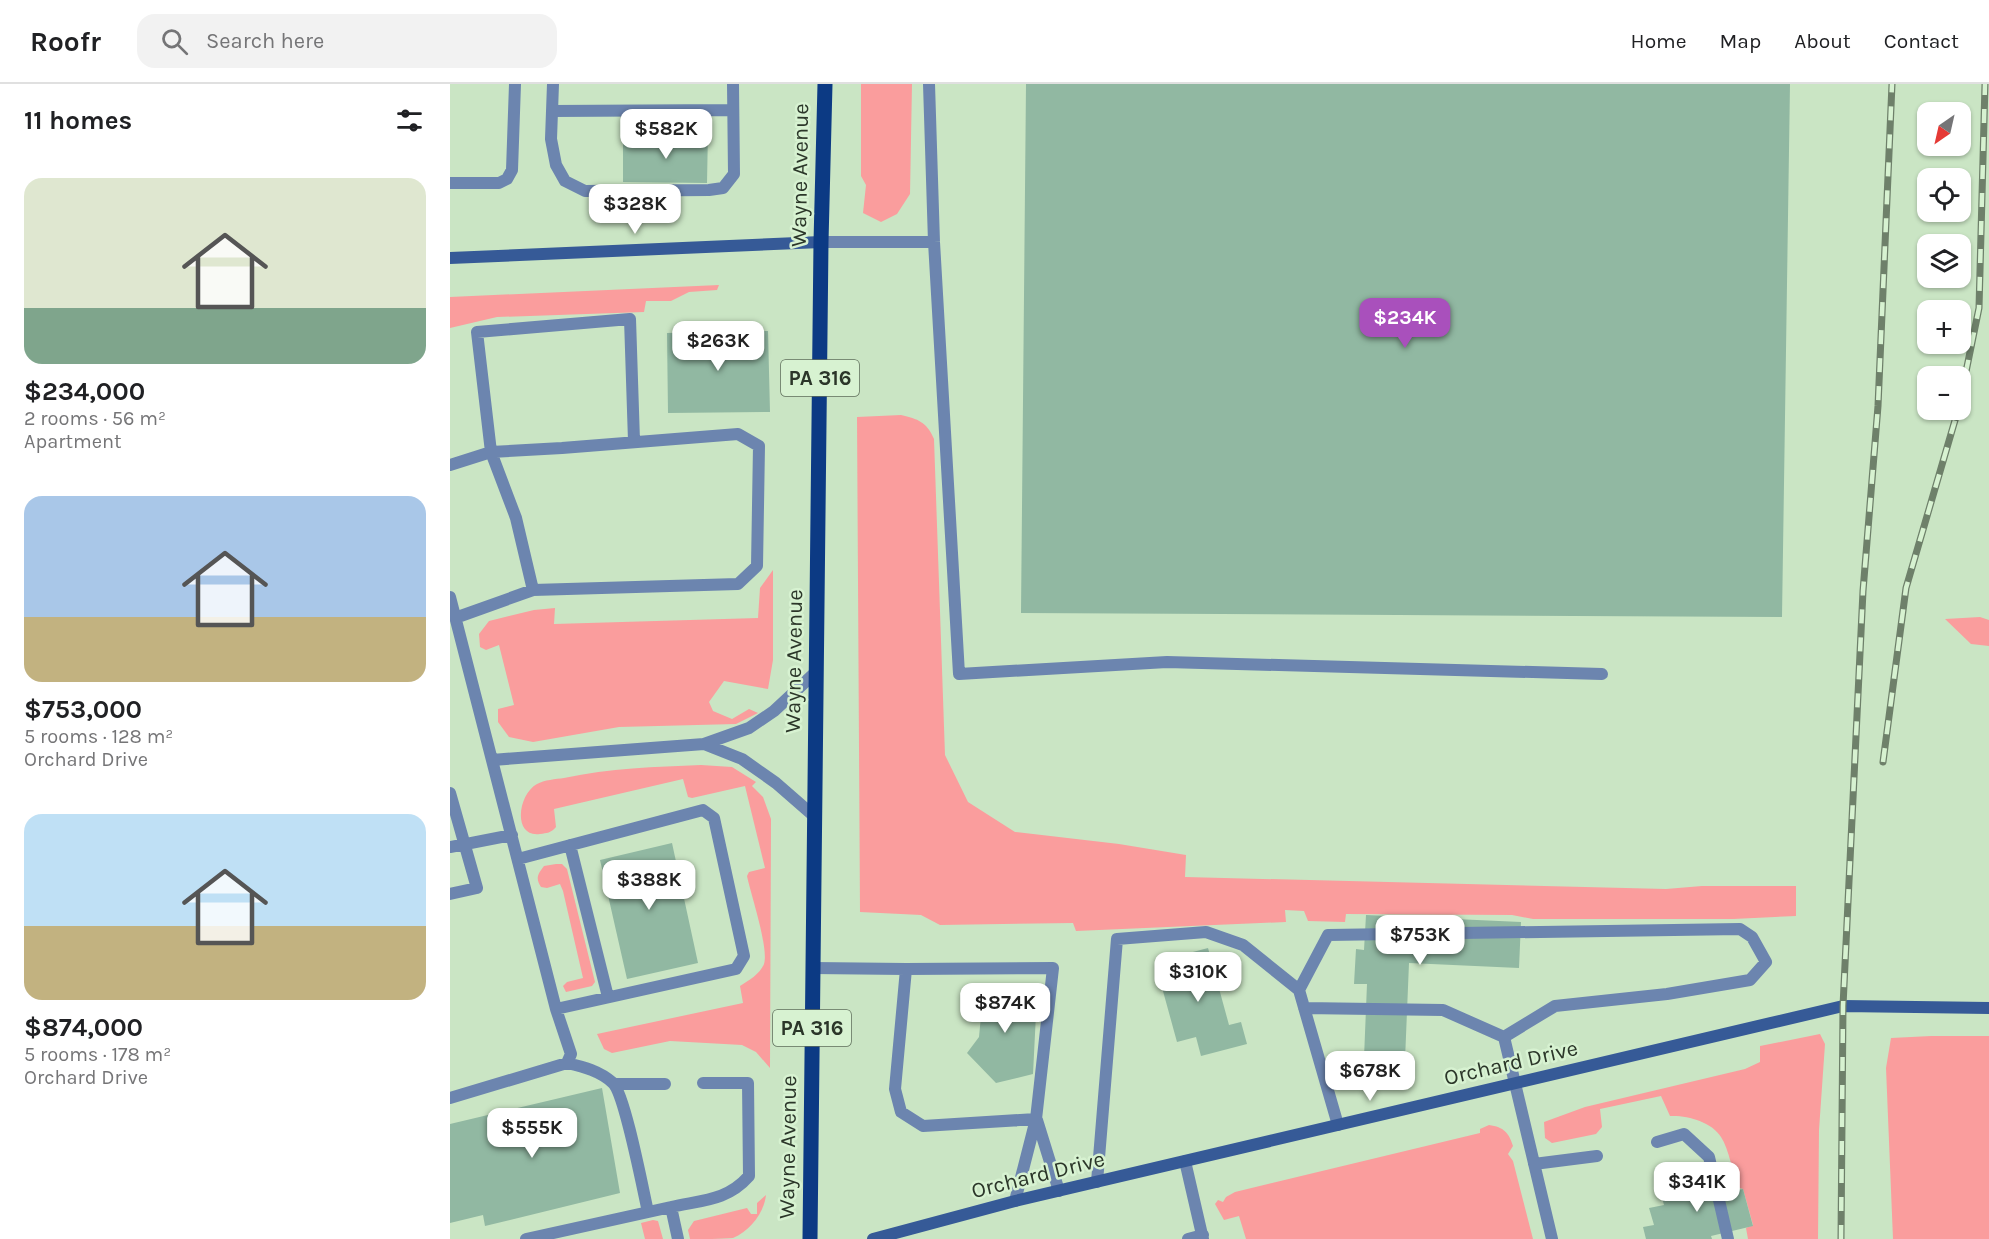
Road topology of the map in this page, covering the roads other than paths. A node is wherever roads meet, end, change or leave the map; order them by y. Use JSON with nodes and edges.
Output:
{"nodes":[{"id":1,"x":515,"y":84,"type":"edge"},
{"id":2,"x":553,"y":84,"type":"edge"},
{"id":3,"x":733,"y":84,"type":"edge"},
{"id":4,"x":825,"y":84,"type":"edge"},
{"id":5,"x":929,"y":84,"type":"edge"},
{"id":6,"x":733,"y":110,"type":"junction"},
{"id":7,"x":552,"y":111,"type":"junction"},
{"id":8,"x":450,"y":183,"type":"edge"},
{"id":9,"x":821,"y":242,"type":"junction"},
{"id":10,"x":934,"y":242,"type":"junction"},
{"id":11,"x":450,"y":258,"type":"edge"},
{"id":12,"x":634,"y":441,"type":"junction"},
{"id":13,"x":491,"y":452,"type":"junction"},
{"id":14,"x":450,"y":465,"type":"edge"},
{"id":15,"x":533,"y":590,"type":"junction"},
{"id":16,"x":450,"y":597,"type":"edge"},
{"id":17,"x":455,"y":618,"type":"junction"},
{"id":18,"x":817,"y":672,"type":"junction"},
{"id":19,"x":1602,"y":674,"type":"dead end"},
{"id":20,"x":704,"y":744,"type":"junction"},
{"id":21,"x":492,"y":760,"type":"junction"},
{"id":22,"x":450,"y":793,"type":"edge"},
{"id":23,"x":453,"y":809,"type":"edge"},
{"id":24,"x":815,"y":817,"type":"junction"},
{"id":25,"x":512,"y":835,"type":"junction"},
{"id":26,"x":465,"y":843,"type":"junction"},
{"id":27,"x":570,"y":846,"type":"junction"},
{"id":28,"x":450,"y":847,"type":"edge"},
{"id":29,"x":518,"y":859,"type":"junction"},
{"id":30,"x":450,"y":894,"type":"edge"},
{"id":31,"x":813,"y":968,"type":"junction"},
{"id":32,"x":906,"y":969,"type":"junction"},
{"id":33,"x":1299,"y":990,"type":"junction"},
{"id":34,"x":608,"y":997,"type":"junction"},
{"id":35,"x":1304,"y":1008,"type":"junction"},
{"id":36,"x":1989,"y":1008,"type":"edge"},
{"id":37,"x":556,"y":1009,"type":"junction"},
{"id":38,"x":1504,"y":1037,"type":"junction"},
{"id":39,"x":567,"y":1063,"type":"junction"},
{"id":40,"x":703,"y":1083,"type":"dead end"},
{"id":41,"x":1514,"y":1083,"type":"junction"},
{"id":42,"x":614,"y":1084,"type":"junction"},
{"id":43,"x":665,"y":1084,"type":"dead end"},
{"id":44,"x":450,"y":1098,"type":"edge"},
{"id":45,"x":1036,"y":1119,"type":"junction"},
{"id":46,"x":1338,"y":1125,"type":"junction"},
{"id":47,"x":1657,"y":1142,"type":"dead end"},
{"id":48,"x":1597,"y":1156,"type":"dead end"},
{"id":49,"x":1185,"y":1161,"type":"junction"},
{"id":50,"x":1534,"y":1164,"type":"junction"},
{"id":51,"x":1097,"y":1182,"type":"junction"},
{"id":52,"x":1059,"y":1191,"type":"junction"},
{"id":53,"x":1015,"y":1201,"type":"junction"},
{"id":54,"x":671,"y":1207,"type":"junction"},
{"id":55,"x":648,"y":1212,"type":"junction"},
{"id":56,"x":1203,"y":1237,"type":"edge"},
{"id":57,"x":526,"y":1239,"type":"edge"},
{"id":58,"x":678,"y":1239,"type":"edge"},
{"id":59,"x":810,"y":1239,"type":"edge"},
{"id":60,"x":873,"y":1239,"type":"edge"},
{"id":61,"x":1188,"y":1239,"type":"edge"},
{"id":62,"x":1552,"y":1239,"type":"edge"},
{"id":63,"x":1728,"y":1239,"type":"edge"}],
"edges":[{"from":1,"to":8,"type":"lane"},
{"from":2,"to":7,"type":"lane"},
{"from":3,"to":6,"type":"lane"},
{"from":4,"to":9,"type":"main road","name":"Wayne Avenue","number":"PA 316"},
{"from":5,"to":10,"type":"lane"},
{"from":6,"to":7,"type":"lane"},
{"from":6,"to":7,"type":"lane"},
{"from":9,"to":10,"type":"lane"},
{"from":9,"to":11,"type":"street"},
{"from":9,"to":18,"type":"main road","name":"Wayne Avenue","number":"PA 316"},
{"from":10,"to":19,"type":"lane"},
{"from":12,"to":13,"type":"lane"},
{"from":12,"to":13,"type":"lane"},
{"from":12,"to":15,"type":"lane"},
{"from":13,"to":14,"type":"lane"},
{"from":13,"to":15,"type":"lane"},
{"from":15,"to":17,"type":"lane"},
{"from":16,"to":17,"type":"lane"},
{"from":17,"to":21,"type":"lane"},
{"from":18,"to":20,"type":"lane"},
{"from":18,"to":24,"type":"main road","name":"Wayne Avenue","number":"PA 316"},
{"from":20,"to":21,"type":"lane"},
{"from":20,"to":24,"type":"lane"},
{"from":21,"to":25,"type":"lane"},
{"from":22,"to":23,"type":"lane"},
{"from":23,"to":26,"type":"lane"},
{"from":24,"to":31,"type":"main road","name":"Wayne Avenue","number":"PA 316"},
{"from":25,"to":26,"type":"lane"},
{"from":25,"to":29,"type":"lane"},
{"from":26,"to":28,"type":"lane"},
{"from":26,"to":30,"type":"lane"},
{"from":27,"to":29,"type":"lane"},
{"from":27,"to":34,"type":"lane"},
{"from":27,"to":34,"type":"lane"},
{"from":29,"to":37,"type":"lane"},
{"from":31,"to":32,"type":"lane"},
{"from":31,"to":59,"type":"main road","name":"Wayne Avenue","number":"PA 316"},
{"from":32,"to":45,"type":"lane"},
{"from":32,"to":45,"type":"lane"},
{"from":33,"to":35,"type":"lane"},
{"from":33,"to":38,"type":"lane"},
{"from":33,"to":51,"type":"lane"},
{"from":34,"to":37,"type":"lane"},
{"from":35,"to":38,"type":"lane"},
{"from":35,"to":46,"type":"lane"},
{"from":36,"to":41,"type":"street","name":"Orchard Drive"},
{"from":37,"to":39,"type":"lane"},
{"from":38,"to":41,"type":"lane"},
{"from":39,"to":42,"type":"lane"},
{"from":39,"to":44,"type":"lane"},
{"from":40,"to":54,"type":"lane"},
{"from":41,"to":46,"type":"street","name":"Orchard Drive"},
{"from":41,"to":50,"type":"lane"},
{"from":42,"to":43,"type":"lane"},
{"from":42,"to":55,"type":"lane"},
{"from":45,"to":52,"type":"lane"},
{"from":45,"to":53,"type":"lane"},
{"from":46,"to":49,"type":"street","name":"Orchard Drive"},
{"from":47,"to":63,"type":"lane"},
{"from":48,"to":50,"type":"lane"},
{"from":49,"to":51,"type":"street","name":"Orchard Drive"},
{"from":49,"to":56,"type":"lane"},
{"from":50,"to":62,"type":"lane"},
{"from":51,"to":52,"type":"street","name":"Orchard Drive"},
{"from":52,"to":53,"type":"street","name":"Orchard Drive"},
{"from":53,"to":60,"type":"street","name":"Orchard Drive"},
{"from":54,"to":55,"type":"lane"},
{"from":54,"to":58,"type":"lane"},
{"from":55,"to":57,"type":"lane"},
{"from":56,"to":61,"type":"lane"}]}
